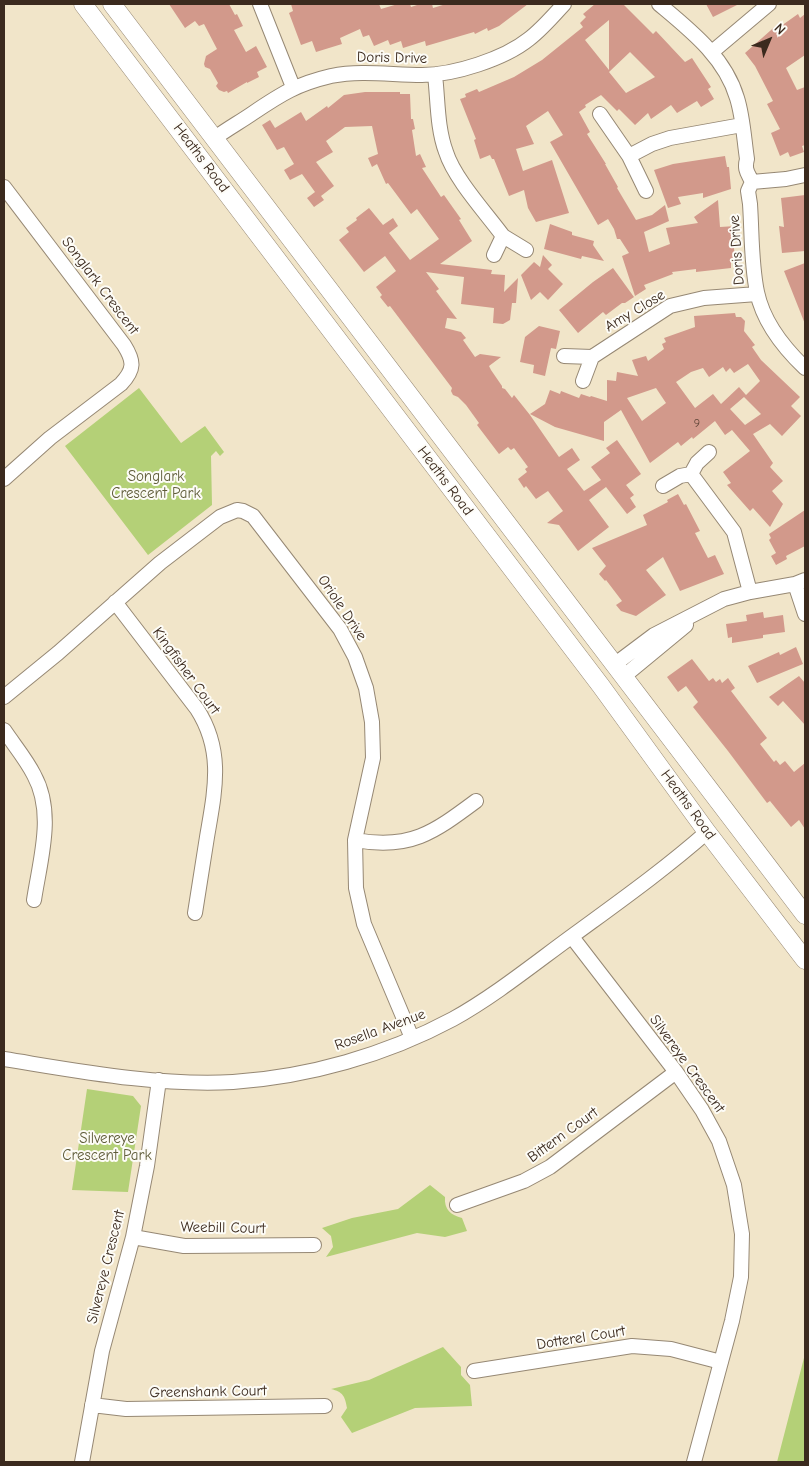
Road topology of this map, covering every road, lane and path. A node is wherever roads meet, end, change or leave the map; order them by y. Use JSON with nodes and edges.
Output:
{"nodes":[{"id":1,"x":83,"y":4,"type":"edge"},
{"id":2,"x":112,"y":4,"type":"edge"},
{"id":3,"x":260,"y":4,"type":"edge"},
{"id":4,"x":564,"y":4,"type":"edge"},
{"id":5,"x":659,"y":4,"type":"edge"},
{"id":6,"x":769,"y":4,"type":"edge"},
{"id":7,"x":712,"y":52,"type":"junction"},
{"id":8,"x":435,"y":75,"type":"junction"},
{"id":9,"x":293,"y":87,"type":"junction"},
{"id":10,"x":600,"y":114,"type":"dead end"},
{"id":11,"x":742,"y":125,"type":"junction"},
{"id":12,"x":215,"y":138,"type":"junction"},
{"id":13,"x":194,"y":149,"type":"junction"},
{"id":14,"x":629,"y":156,"type":"junction"},
{"id":15,"x":805,"y":175,"type":"edge"},
{"id":16,"x":756,"y":182,"type":"junction"},
{"id":17,"x":4,"y":187,"type":"edge"},
{"id":18,"x":646,"y":191,"type":"dead end"},
{"id":19,"x":503,"y":236,"type":"junction"},
{"id":20,"x":526,"y":250,"type":"dead end"},
{"id":21,"x":494,"y":255,"type":"dead end"},
{"id":22,"x":757,"y":294,"type":"junction"},
{"id":23,"x":564,"y":356,"type":"dead end"},
{"id":24,"x":592,"y":357,"type":"junction"},
{"id":25,"x":805,"y":368,"type":"edge"},
{"id":26,"x":583,"y":381,"type":"dead end"},
{"id":27,"x":709,"y":452,"type":"dead end"},
{"id":28,"x":691,"y":474,"type":"junction"},
{"id":29,"x":5,"y":475,"type":"edge"},
{"id":30,"x":663,"y":486,"type":"dead end"},
{"id":31,"x":800,"y":582,"type":"edge"},
{"id":32,"x":750,"y":592,"type":"junction"},
{"id":33,"x":115,"y":602,"type":"junction"},
{"id":34,"x":805,"y":614,"type":"edge"},
{"id":35,"x":619,"y":671,"type":"junction"},
{"id":36,"x":601,"y":686,"type":"junction"},
{"id":37,"x":4,"y":697,"type":"edge"},
{"id":38,"x":4,"y":730,"type":"edge"},
{"id":39,"x":476,"y":801,"type":"dead end"},
{"id":40,"x":728,"y":815,"type":"junction"},
{"id":41,"x":707,"y":832,"type":"junction"},
{"id":42,"x":354,"y":840,"type":"junction"},
{"id":43,"x":34,"y":900,"type":"dead end"},
{"id":44,"x":195,"y":913,"type":"dead end"},
{"id":45,"x":805,"y":915,"type":"edge"},
{"id":46,"x":572,"y":936,"type":"junction"},
{"id":47,"x":805,"y":960,"type":"edge"},
{"id":48,"x":412,"y":1038,"type":"junction"},
{"id":49,"x":4,"y":1059,"type":"edge"},
{"id":50,"x":676,"y":1072,"type":"junction"},
{"id":51,"x":159,"y":1080,"type":"junction"},
{"id":52,"x":457,"y":1205,"type":"dead end"},
{"id":53,"x":133,"y":1237,"type":"junction"},
{"id":54,"x":314,"y":1245,"type":"dead end"},
{"id":55,"x":721,"y":1362,"type":"junction"},
{"id":56,"x":474,"y":1371,"type":"dead end"},
{"id":57,"x":92,"y":1405,"type":"junction"},
{"id":58,"x":325,"y":1406,"type":"dead end"},
{"id":59,"x":82,"y":1462,"type":"edge"},
{"id":60,"x":694,"y":1462,"type":"edge"}],
"edges":[{"from":1,"to":13,"type":"main road","name":"Heaths Road"},
{"from":2,"to":12,"type":"main road","name":"Heaths Road"},
{"from":3,"to":9,"type":"street"},
{"from":4,"to":8,"type":"street","name":"Doris Drive"},
{"from":5,"to":7,"type":"street"},
{"from":6,"to":7,"type":"street"},
{"from":7,"to":11,"type":"street"},
{"from":8,"to":9,"type":"street","name":"Doris Drive"},
{"from":8,"to":19,"type":"street"},
{"from":9,"to":12,"type":"street","name":"Doris Drive"},
{"from":10,"to":14,"type":"street"},
{"from":11,"to":14,"type":"street"},
{"from":11,"to":16,"type":"street"},
{"from":12,"to":13,"type":"main road"},
{"from":12,"to":35,"type":"main road","name":"Heaths Road"},
{"from":13,"to":36,"type":"main road","name":"Heaths Road"},
{"from":14,"to":18,"type":"street"},
{"from":15,"to":16,"type":"street"},
{"from":16,"to":22,"type":"street","name":"Doris Drive"},
{"from":17,"to":29,"type":"street","name":"Songlark Crescent"},
{"from":19,"to":20,"type":"street"},
{"from":19,"to":21,"type":"street"},
{"from":22,"to":24,"type":"street","name":"Amy Close"},
{"from":22,"to":25,"type":"street","name":"Doris Drive"},
{"from":23,"to":24,"type":"street"},
{"from":24,"to":26,"type":"street"},
{"from":27,"to":28,"type":"street"},
{"from":28,"to":30,"type":"street"},
{"from":28,"to":32,"type":"street"},
{"from":31,"to":32,"type":"street"},
{"from":31,"to":34,"type":"street"},
{"from":32,"to":35,"type":"street"},
{"from":33,"to":37,"type":"street","name":"Oriole Drive"},
{"from":33,"to":42,"type":"street","name":"Oriole Drive"},
{"from":33,"to":44,"type":"street","name":"Kingfisher Court"},
{"from":35,"to":36,"type":"main road"},
{"from":35,"to":40,"type":"main road","name":"Heaths Road"},
{"from":36,"to":41,"type":"main road","name":"Heaths Road"},
{"from":38,"to":43,"type":"street"},
{"from":39,"to":42,"type":"street"},
{"from":40,"to":41,"type":"main road"},
{"from":40,"to":45,"type":"main road","name":"Heaths Road"},
{"from":41,"to":46,"type":"street","name":"Rosella Avenue"},
{"from":41,"to":47,"type":"main road","name":"Heaths Road"},
{"from":42,"to":48,"type":"street","name":"Oriole Drive"},
{"from":46,"to":48,"type":"street","name":"Rosella Avenue"},
{"from":46,"to":50,"type":"street","name":"Silvereye Crescent"},
{"from":48,"to":51,"type":"street","name":"Rosella Avenue"},
{"from":49,"to":51,"type":"street","name":"Rosella Avenue"},
{"from":50,"to":52,"type":"street","name":"Bittern Court"},
{"from":50,"to":55,"type":"street","name":"Silvereye Crescent"},
{"from":51,"to":53,"type":"street","name":"Silvereye Crescent"},
{"from":53,"to":54,"type":"street","name":"Weebill Court"},
{"from":53,"to":57,"type":"street","name":"Silvereye Crescent"},
{"from":55,"to":56,"type":"street","name":"Dotterel Court"},
{"from":55,"to":60,"type":"street","name":"Silvereye Crescent"},
{"from":57,"to":58,"type":"street","name":"Greenshank Court"},
{"from":57,"to":59,"type":"street","name":"Silvereye Crescent"}]}
